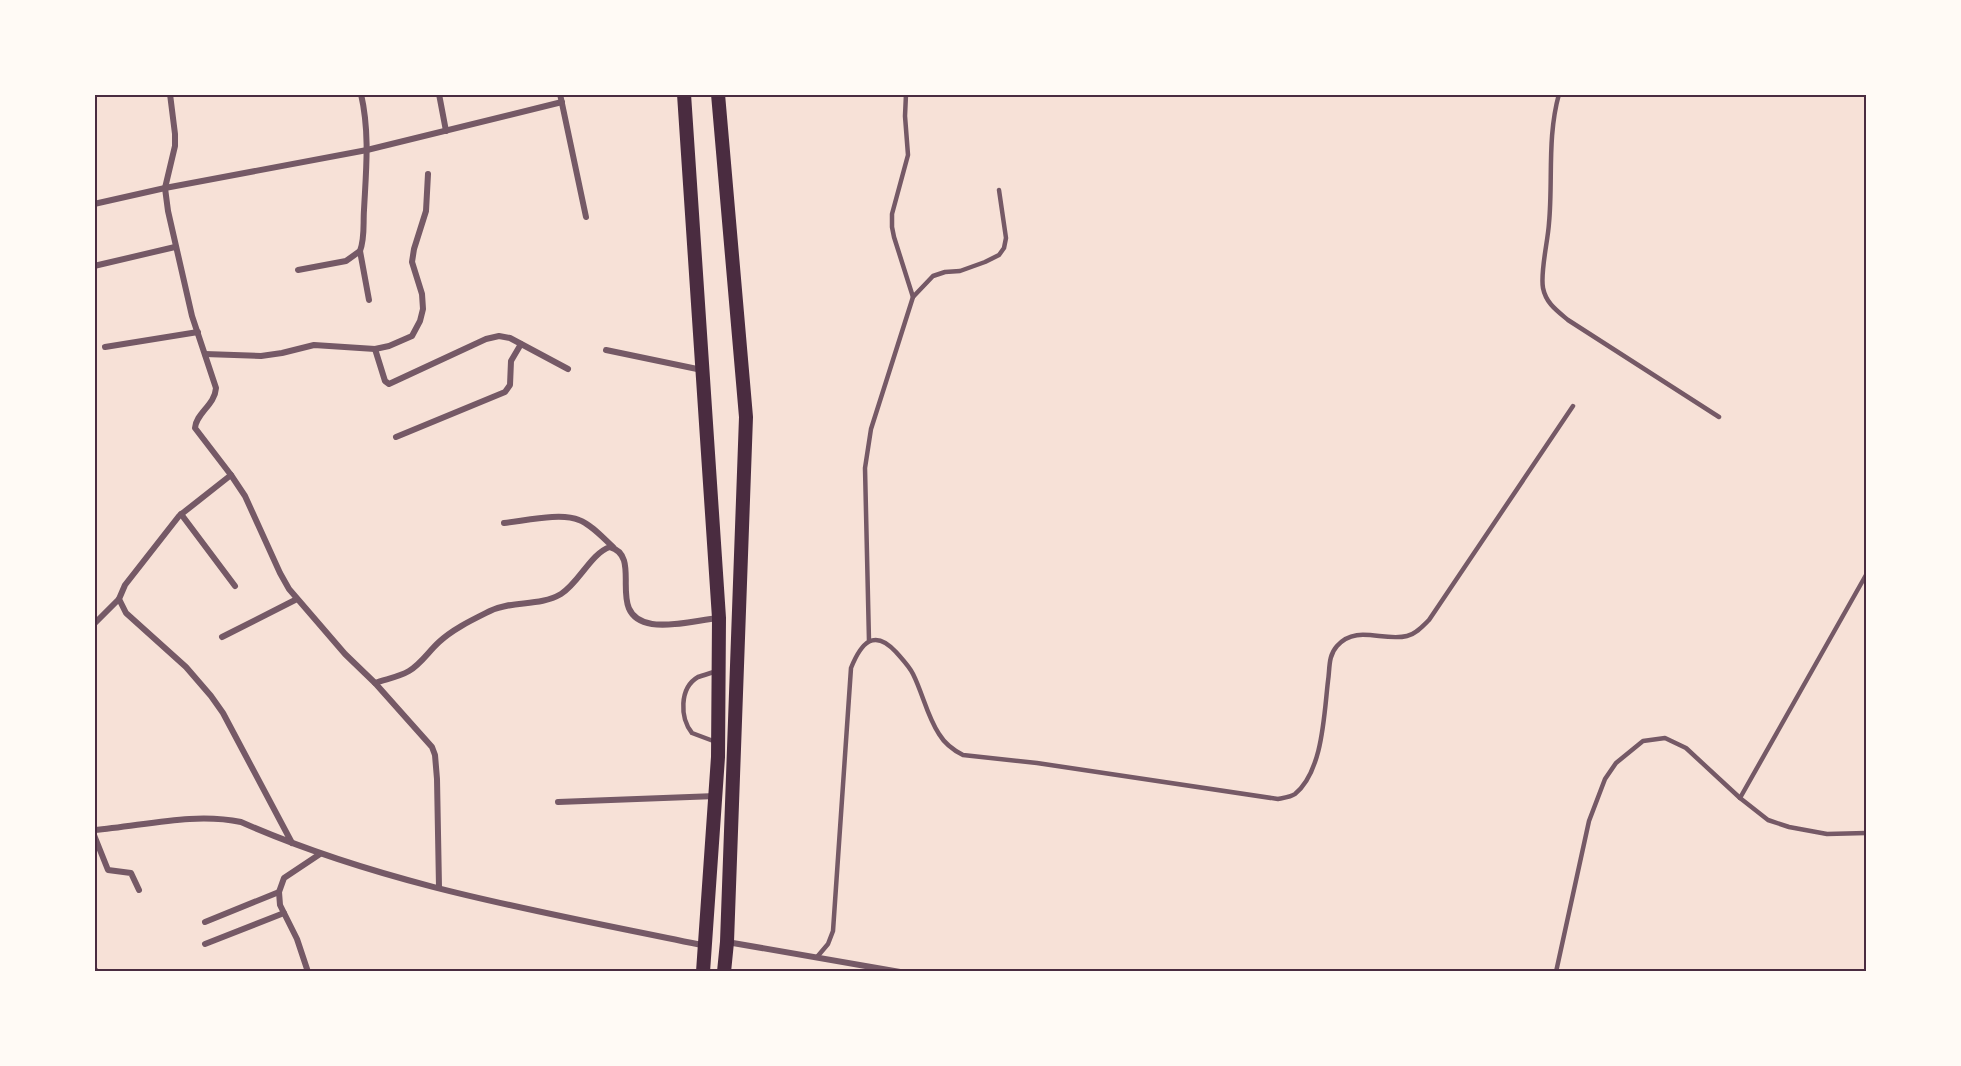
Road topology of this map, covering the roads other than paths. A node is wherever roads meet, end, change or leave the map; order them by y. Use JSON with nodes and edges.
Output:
{"nodes":[{"id":1,"x":170,"y":94,"type":"edge"},
{"id":2,"x":361,"y":94,"type":"edge"},
{"id":3,"x":439,"y":94,"type":"edge"},
{"id":4,"x":560,"y":94,"type":"edge"},
{"id":5,"x":684,"y":94,"type":"edge"},
{"id":6,"x":718,"y":94,"type":"edge"},
{"id":7,"x":906,"y":94,"type":"edge"},
{"id":8,"x":1559,"y":94,"type":"edge"},
{"id":9,"x":562,"y":102,"type":"junction"},
{"id":10,"x":446,"y":131,"type":"junction"},
{"id":11,"x":367,"y":150,"type":"junction"},
{"id":12,"x":428,"y":174,"type":"dead end"},
{"id":13,"x":165,"y":188,"type":"junction"},
{"id":14,"x":999,"y":190,"type":"dead end"},
{"id":15,"x":94,"y":204,"type":"edge"},
{"id":16,"x":586,"y":217,"type":"dead end"},
{"id":17,"x":175,"y":247,"type":"junction"},
{"id":18,"x":360,"y":251,"type":"junction"},
{"id":19,"x":94,"y":266,"type":"edge"},
{"id":20,"x":298,"y":270,"type":"dead end"},
{"id":21,"x":913,"y":297,"type":"junction"},
{"id":22,"x":369,"y":300,"type":"dead end"},
{"id":23,"x":198,"y":332,"type":"junction"},
{"id":24,"x":521,"y":345,"type":"junction"},
{"id":25,"x":105,"y":347,"type":"dead end"},
{"id":26,"x":375,"y":349,"type":"junction"},
{"id":27,"x":606,"y":350,"type":"dead end"},
{"id":28,"x":205,"y":354,"type":"junction"},
{"id":29,"x":568,"y":369,"type":"dead end"},
{"id":30,"x":703,"y":370,"type":"junction"},
{"id":31,"x":1573,"y":406,"type":"dead end"},
{"id":32,"x":1719,"y":417,"type":"dead end"},
{"id":33,"x":396,"y":437,"type":"dead end"},
{"id":34,"x":231,"y":475,"type":"junction"},
{"id":35,"x":181,"y":514,"type":"junction"},
{"id":36,"x":504,"y":523,"type":"dead end"},
{"id":37,"x":613,"y":547,"type":"junction"},
{"id":38,"x":1866,"y":575,"type":"edge"},
{"id":39,"x":235,"y":586,"type":"dead end"},
{"id":40,"x":119,"y":599,"type":"junction"},
{"id":41,"x":297,"y":599,"type":"junction"},
{"id":42,"x":719,"y":618,"type":"junction"},
{"id":43,"x":94,"y":624,"type":"edge"},
{"id":44,"x":222,"y":637,"type":"dead end"},
{"id":45,"x":868,"y":641,"type":"junction"},
{"id":46,"x":719,"y":671,"type":"junction"},
{"id":47,"x":375,"y":683,"type":"junction"},
{"id":48,"x":718,"y":743,"type":"junction"},
{"id":49,"x":716,"y":796,"type":"junction"},
{"id":50,"x":1740,"y":798,"type":"junction"},
{"id":51,"x":558,"y":802,"type":"dead end"},
{"id":52,"x":94,"y":830,"type":"edge"},
{"id":53,"x":1866,"y":833,"type":"edge"},
{"id":54,"x":94,"y":835,"type":"edge"},
{"id":55,"x":293,"y":843,"type":"junction"},
{"id":56,"x":320,"y":854,"type":"junction"},
{"id":57,"x":439,"y":887,"type":"junction"},
{"id":58,"x":139,"y":890,"type":"dead end"},
{"id":59,"x":279,"y":892,"type":"junction"},
{"id":60,"x":284,"y":914,"type":"junction"},
{"id":61,"x":205,"y":922,"type":"dead end"},
{"id":62,"x":727,"y":942,"type":"junction"},
{"id":63,"x":205,"y":944,"type":"dead end"},
{"id":64,"x":706,"y":946,"type":"junction"},
{"id":65,"x":817,"y":957,"type":"junction"},
{"id":66,"x":308,"y":972,"type":"edge"},
{"id":67,"x":703,"y":972,"type":"edge"},
{"id":68,"x":724,"y":972,"type":"edge"},
{"id":69,"x":900,"y":972,"type":"edge"},
{"id":70,"x":1556,"y":972,"type":"edge"}],
"edges":[{"from":1,"to":13,"type":"street"},
{"from":2,"to":11,"type":"street"},
{"from":3,"to":10,"type":"street"},
{"from":4,"to":9,"type":"street"},
{"from":5,"to":30,"type":"main road"},
{"from":6,"to":62,"type":"main road"},
{"from":7,"to":21,"type":"lane"},
{"from":8,"to":32,"type":"lane"},
{"from":9,"to":10,"type":"street"},
{"from":9,"to":16,"type":"street"},
{"from":10,"to":11,"type":"street"},
{"from":11,"to":13,"type":"street"},
{"from":11,"to":18,"type":"street"},
{"from":12,"to":26,"type":"street"},
{"from":13,"to":15,"type":"street"},
{"from":13,"to":17,"type":"street"},
{"from":14,"to":21,"type":"lane"},
{"from":17,"to":19,"type":"street"},
{"from":17,"to":23,"type":"street"},
{"from":18,"to":20,"type":"street"},
{"from":18,"to":22,"type":"street"},
{"from":21,"to":45,"type":"lane"},
{"from":23,"to":25,"type":"street"},
{"from":23,"to":28,"type":"street"},
{"from":24,"to":26,"type":"street"},
{"from":24,"to":29,"type":"street"},
{"from":24,"to":33,"type":"street"},
{"from":26,"to":28,"type":"street"},
{"from":27,"to":30,"type":"street"},
{"from":28,"to":34,"type":"street"},
{"from":30,"to":42,"type":"main road"},
{"from":31,"to":45,"type":"lane"},
{"from":34,"to":35,"type":"street"},
{"from":34,"to":41,"type":"street"},
{"from":35,"to":39,"type":"street"},
{"from":35,"to":40,"type":"street"},
{"from":36,"to":37,"type":"street"},
{"from":37,"to":42,"type":"street"},
{"from":37,"to":47,"type":"street"},
{"from":38,"to":50,"type":"lane"},
{"from":40,"to":43,"type":"street"},
{"from":40,"to":55,"type":"street"},
{"from":41,"to":44,"type":"street"},
{"from":41,"to":47,"type":"street"},
{"from":42,"to":46,"type":"main road"},
{"from":45,"to":65,"type":"lane"},
{"from":46,"to":48,"type":"main road"},
{"from":46,"to":48,"type":"lane"},
{"from":47,"to":57,"type":"street"},
{"from":48,"to":49,"type":"main road"},
{"from":49,"to":51,"type":"street"},
{"from":49,"to":64,"type":"main road"},
{"from":50,"to":53,"type":"lane"},
{"from":50,"to":70,"type":"lane"},
{"from":52,"to":55,"type":"street"},
{"from":54,"to":58,"type":"street"},
{"from":55,"to":56,"type":"street"},
{"from":56,"to":57,"type":"street"},
{"from":56,"to":59,"type":"street"},
{"from":57,"to":64,"type":"street"},
{"from":59,"to":60,"type":"street"},
{"from":59,"to":61,"type":"street"},
{"from":60,"to":63,"type":"street"},
{"from":60,"to":66,"type":"street"},
{"from":62,"to":65,"type":"street"},
{"from":62,"to":68,"type":"main road"},
{"from":64,"to":67,"type":"main road"},
{"from":65,"to":69,"type":"street"}]}
